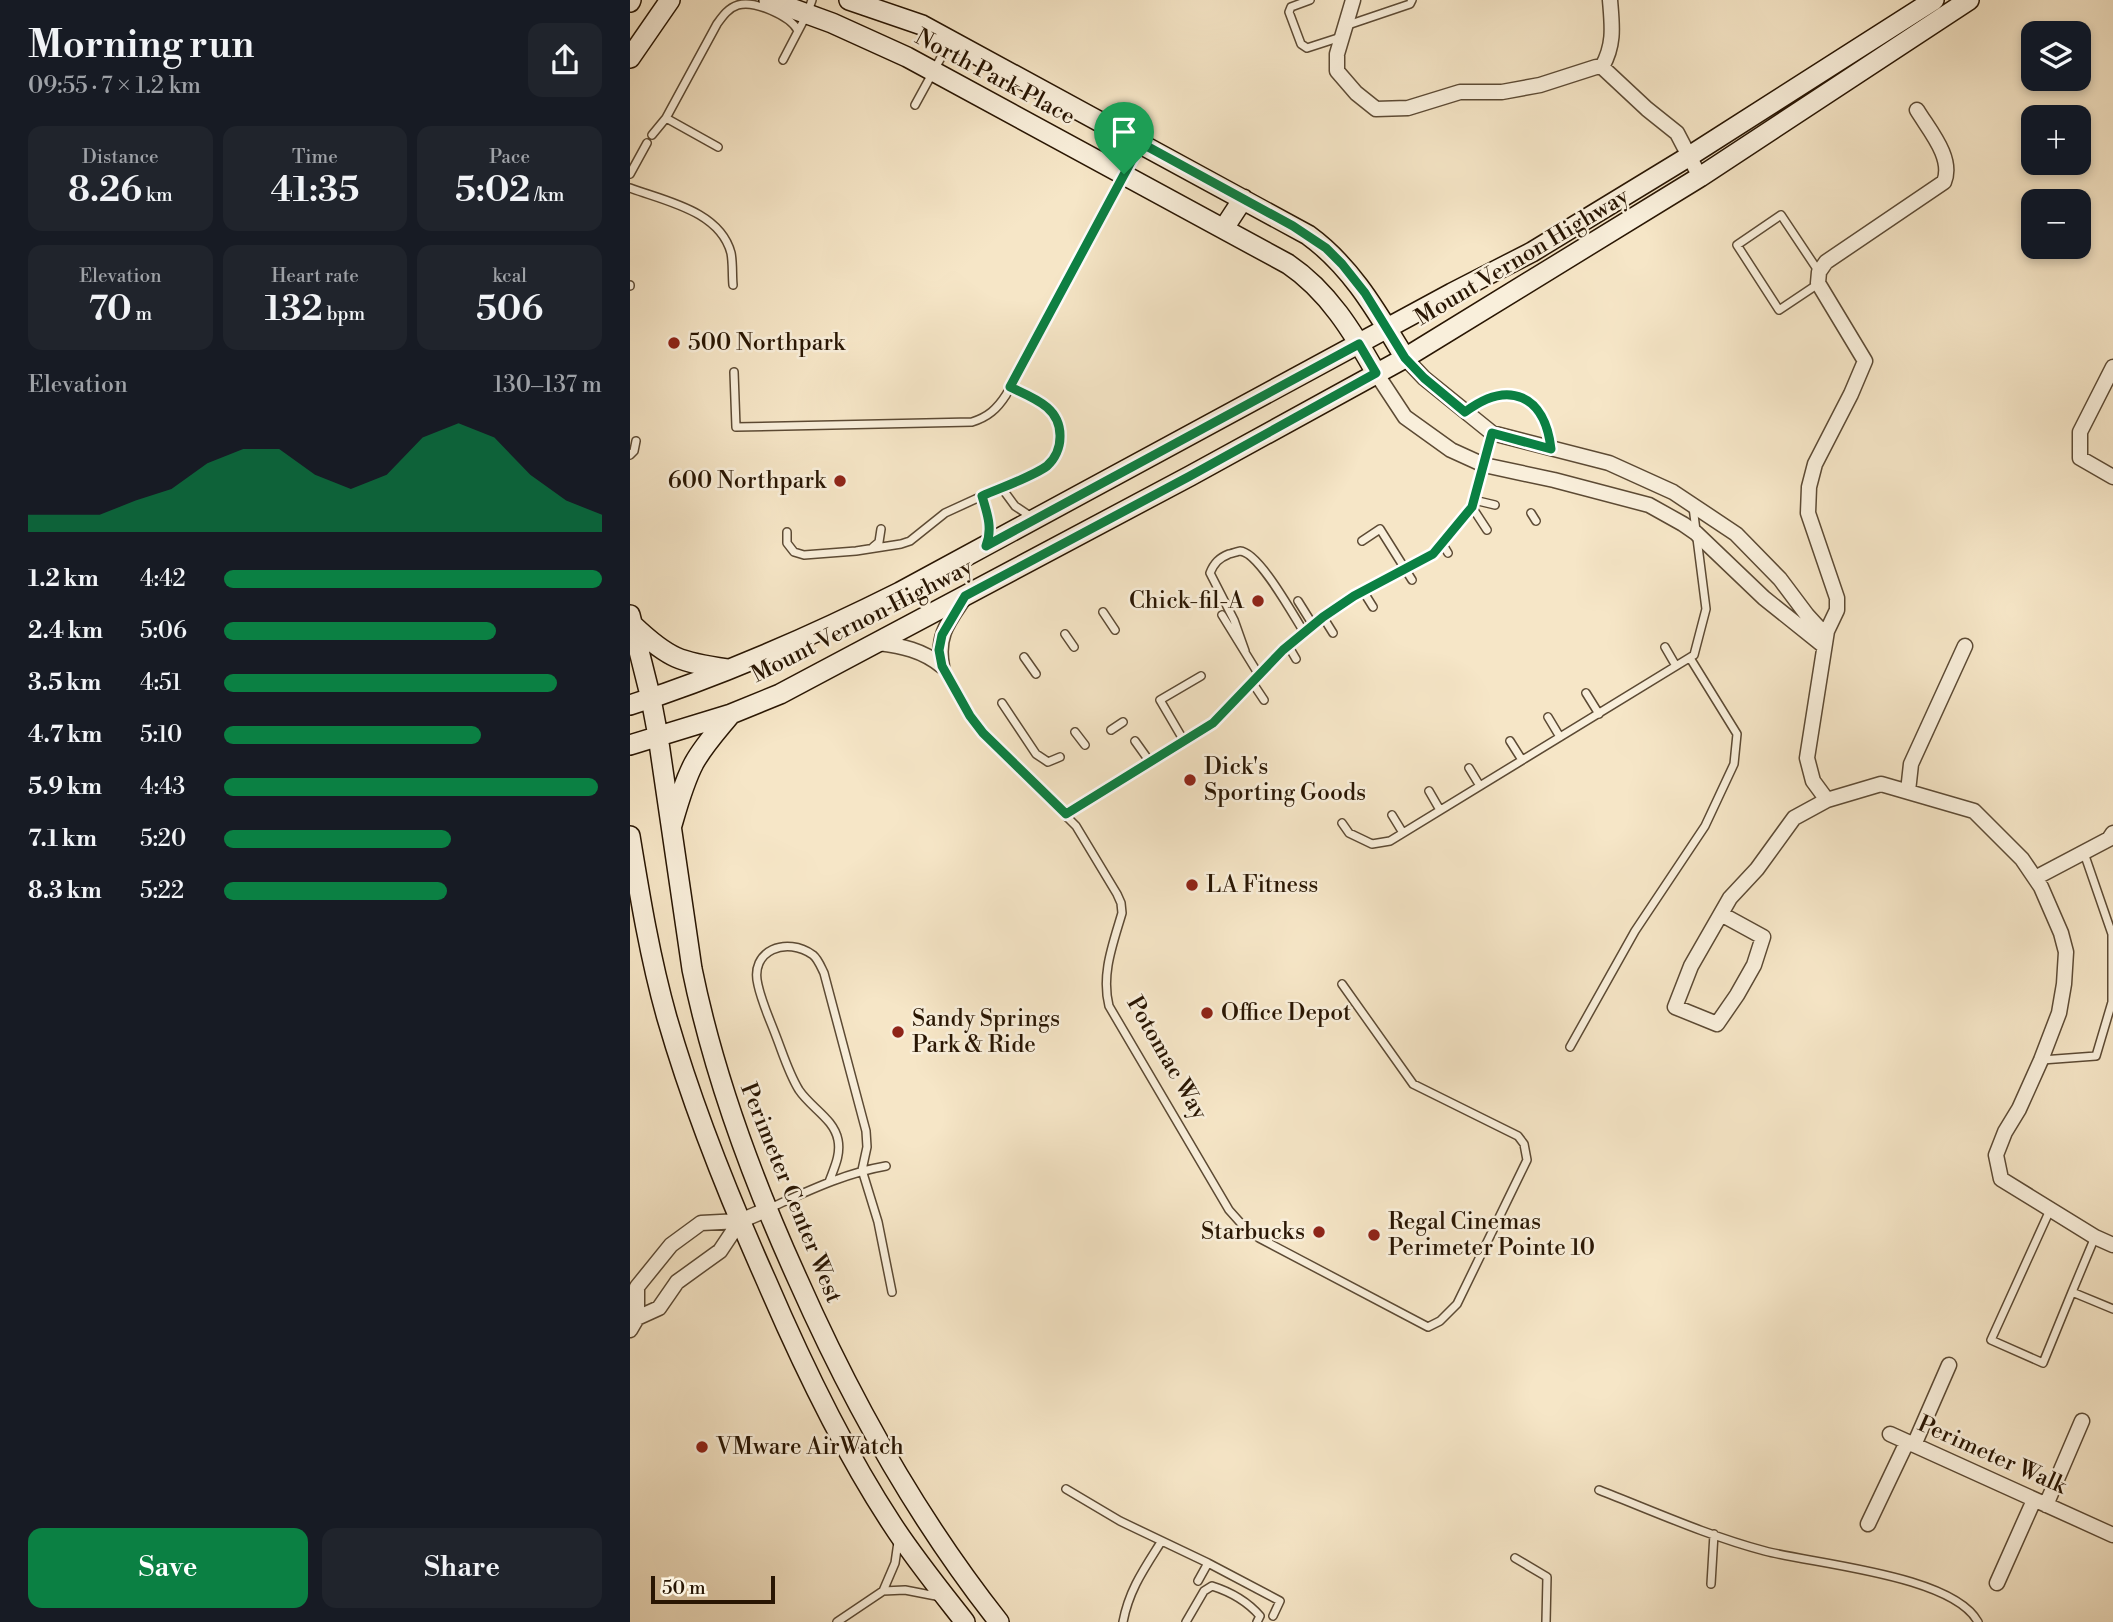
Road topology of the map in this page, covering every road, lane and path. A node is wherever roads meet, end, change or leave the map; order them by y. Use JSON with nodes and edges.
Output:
{"nodes":[{"id":1,"x":670,"y":0,"type":"edge"},
{"id":2,"x":769,"y":0,"type":"edge"},
{"id":3,"x":849,"y":0,"type":"edge"},
{"id":4,"x":1310,"y":0,"type":"edge"},
{"id":5,"x":1353,"y":0,"type":"edge"},
{"id":6,"x":1412,"y":0,"type":"edge"},
{"id":7,"x":1610,"y":0,"type":"edge"},
{"id":8,"x":1934,"y":0,"type":"edge"},
{"id":9,"x":1969,"y":0,"type":"edge"},
{"id":10,"x":805,"y":15,"type":"edge"},
{"id":11,"x":1343,"y":31,"type":"junction"},
{"id":12,"x":950,"y":40,"type":"junction"},
{"id":13,"x":630,"y":58,"type":"edge"},
{"id":14,"x":783,"y":60,"type":"dead end"},
{"id":15,"x":1602,"y":67,"type":"junction"},
{"id":16,"x":933,"y":71,"type":"junction"},
{"id":17,"x":915,"y":105,"type":"dead end"},
{"id":18,"x":1917,"y":110,"type":"dead end"},
{"id":19,"x":666,"y":118,"type":"junction"},
{"id":20,"x":652,"y":135,"type":"dead end"},
{"id":21,"x":647,"y":143,"type":"dead end"},
{"id":22,"x":1141,"y":143,"type":"junction"},
{"id":23,"x":718,"y":147,"type":"dead end"},
{"id":24,"x":1688,"y":157,"type":"junction"},
{"id":25,"x":630,"y":174,"type":"edge"},
{"id":26,"x":1124,"y":174,"type":"junction"},
{"id":27,"x":1700,"y":177,"type":"junction"},
{"id":28,"x":630,"y":188,"type":"edge"},
{"id":29,"x":1243,"y":199,"type":"junction"},
{"id":30,"x":1224,"y":228,"type":"junction"},
{"id":31,"x":1819,"y":278,"type":"junction"},
{"id":32,"x":733,"y":285,"type":"dead end"},
{"id":33,"x":1387,"y":329,"type":"junction"},
{"id":34,"x":1359,"y":344,"type":"junction"},
{"id":35,"x":1405,"y":358,"type":"junction"},
{"id":36,"x":2113,"y":367,"type":"edge"},
{"id":37,"x":734,"y":372,"type":"dead end"},
{"id":38,"x":1376,"y":373,"type":"junction"},
{"id":39,"x":1010,"y":387,"type":"junction"},
{"id":40,"x":1465,"y":412,"type":"junction"},
{"id":41,"x":1492,"y":433,"type":"junction"},
{"id":42,"x":636,"y":441,"type":"dead end"},
{"id":43,"x":1551,"y":449,"type":"junction"},
{"id":44,"x":630,"y":455,"type":"edge"},
{"id":45,"x":1484,"y":465,"type":"junction"},
{"id":46,"x":2113,"y":477,"type":"edge"},
{"id":47,"x":1001,"y":487,"type":"junction"},
{"id":48,"x":982,"y":496,"type":"junction"},
{"id":49,"x":1473,"y":503,"type":"junction"},
{"id":50,"x":1495,"y":505,"type":"dead end"},
{"id":51,"x":1693,"y":507,"type":"junction"},
{"id":52,"x":1531,"y":513,"type":"dead end"},
{"id":53,"x":1037,"y":519,"type":"junction"},
{"id":54,"x":1536,"y":521,"type":"dead end"},
{"id":55,"x":881,"y":529,"type":"dead end"},
{"id":56,"x":1487,"y":530,"type":"dead end"},
{"id":57,"x":788,"y":532,"type":"dead end"},
{"id":58,"x":1696,"y":533,"type":"junction"},
{"id":59,"x":1362,"y":541,"type":"dead end"},
{"id":60,"x":1441,"y":543,"type":"junction"},
{"id":61,"x":986,"y":546,"type":"junction"},
{"id":62,"x":872,"y":548,"type":"junction"},
{"id":63,"x":1448,"y":553,"type":"dead end"},
{"id":64,"x":1405,"y":569,"type":"junction"},
{"id":65,"x":1412,"y":580,"type":"dead end"},
{"id":66,"x":1363,"y":591,"type":"junction"},
{"id":67,"x":965,"y":596,"type":"junction"},
{"id":68,"x":1298,"y":601,"type":"dead end"},
{"id":69,"x":1373,"y":607,"type":"dead end"},
{"id":70,"x":1103,"y":612,"type":"dead end"},
{"id":71,"x":1222,"y":615,"type":"dead end"},
{"id":72,"x":1323,"y":617,"type":"junction"},
{"id":73,"x":632,"y":621,"type":"edge"},
{"id":74,"x":1313,"y":625,"type":"junction"},
{"id":75,"x":1115,"y":630,"type":"dead end"},
{"id":76,"x":1827,"y":631,"type":"junction"},
{"id":77,"x":1304,"y":632,"type":"junction"},
{"id":78,"x":1333,"y":633,"type":"dead end"},
{"id":79,"x":1065,"y":634,"type":"dead end"},
{"id":80,"x":878,"y":643,"type":"junction"},
{"id":81,"x":1665,"y":646,"type":"dead end"},
{"id":82,"x":1824,"y":646,"type":"junction"},
{"id":83,"x":1965,"y":646,"type":"dead end"},
{"id":84,"x":1073,"y":647,"type":"dead end"},
{"id":85,"x":1289,"y":647,"type":"junction"},
{"id":86,"x":1245,"y":651,"type":"junction"},
{"id":87,"x":1024,"y":657,"type":"dead end"},
{"id":88,"x":1690,"y":658,"type":"junction"},
{"id":89,"x":1296,"y":659,"type":"dead end"},
{"id":90,"x":942,"y":666,"type":"junction"},
{"id":91,"x":1676,"y":666,"type":"junction"},
{"id":92,"x":732,"y":670,"type":"junction"},
{"id":93,"x":1036,"y":674,"type":"dead end"},
{"id":94,"x":1259,"y":675,"type":"junction"},
{"id":95,"x":1201,"y":676,"type":"dead end"},
{"id":96,"x":1252,"y":682,"type":"junction"},
{"id":97,"x":1586,"y":693,"type":"dead end"},
{"id":98,"x":651,"y":699,"type":"junction"},
{"id":99,"x":1264,"y":699,"type":"dead end"},
{"id":100,"x":1002,"y":703,"type":"dead end"},
{"id":101,"x":630,"y":705,"type":"edge"},
{"id":102,"x":731,"y":714,"type":"junction"},
{"id":103,"x":1599,"y":714,"type":"junction"},
{"id":104,"x":1548,"y":717,"type":"dead end"},
{"id":105,"x":1124,"y":722,"type":"dead end"},
{"id":106,"x":1111,"y":730,"type":"dead end"},
{"id":107,"x":1075,"y":733,"type":"dead end"},
{"id":108,"x":658,"y":736,"type":"junction"},
{"id":109,"x":1560,"y":737,"type":"junction"},
{"id":110,"x":1135,"y":741,"type":"dead end"},
{"id":111,"x":1184,"y":741,"type":"junction"},
{"id":112,"x":1510,"y":741,"type":"dead end"},
{"id":113,"x":630,"y":745,"type":"edge"},
{"id":114,"x":1085,"y":745,"type":"dead end"},
{"id":115,"x":1060,"y":757,"type":"dead end"},
{"id":116,"x":1522,"y":760,"type":"junction"},
{"id":117,"x":1150,"y":762,"type":"junction"},
{"id":118,"x":1469,"y":768,"type":"dead end"},
{"id":119,"x":1480,"y":786,"type":"junction"},
{"id":120,"x":1429,"y":791,"type":"dead end"},
{"id":121,"x":1908,"y":791,"type":"junction"},
{"id":122,"x":1827,"y":800,"type":"junction"},
{"id":123,"x":1440,"y":810,"type":"junction"},
{"id":124,"x":1066,"y":814,"type":"junction"},
{"id":125,"x":1392,"y":815,"type":"dead end"},
{"id":126,"x":1342,"y":823,"type":"dead end"},
{"id":127,"x":670,"y":830,"type":"junction"},
{"id":128,"x":1403,"y":833,"type":"junction"},
{"id":129,"x":2113,"y":833,"type":"edge"},
{"id":130,"x":630,"y":836,"type":"edge"},
{"id":131,"x":2083,"y":852,"type":"junction"},
{"id":132,"x":2038,"y":883,"type":"junction"},
{"id":133,"x":1721,"y":915,"type":"junction"},
{"id":134,"x":1342,"y":984,"type":"dead end"},
{"id":135,"x":1570,"y":1047,"type":"dead end"},
{"id":136,"x":2041,"y":1060,"type":"junction"},
{"id":137,"x":886,"y":1166,"type":"dead end"},
{"id":138,"x":862,"y":1170,"type":"junction"},
{"id":139,"x":829,"y":1182,"type":"junction"},
{"id":140,"x":766,"y":1210,"type":"junction"},
{"id":141,"x":2050,"y":1210,"type":"junction"},
{"id":142,"x":740,"y":1222,"type":"junction"},
{"id":143,"x":2095,"y":1237,"type":"junction"},
{"id":144,"x":2113,"y":1245,"type":"edge"},
{"id":145,"x":892,"y":1292,"type":"dead end"},
{"id":146,"x":2072,"y":1292,"type":"junction"},
{"id":147,"x":2113,"y":1310,"type":"edge"},
{"id":148,"x":632,"y":1320,"type":"edge"},
{"id":149,"x":1949,"y":1365,"type":"dead end"},
{"id":150,"x":2082,"y":1421,"type":"dead end"},
{"id":151,"x":1890,"y":1434,"type":"dead end"},
{"id":152,"x":1910,"y":1443,"type":"junction"},
{"id":153,"x":1066,"y":1489,"type":"dead end"},
{"id":154,"x":1599,"y":1490,"type":"dead end"},
{"id":155,"x":2040,"y":1502,"type":"junction"},
{"id":156,"x":1868,"y":1524,"type":"dead end"},
{"id":157,"x":899,"y":1534,"type":"junction"},
{"id":158,"x":1714,"y":1534,"type":"junction"},
{"id":159,"x":2113,"y":1535,"type":"edge"},
{"id":160,"x":1161,"y":1542,"type":"junction"},
{"id":161,"x":1515,"y":1558,"type":"dead end"},
{"id":162,"x":1208,"y":1563,"type":"junction"},
{"id":163,"x":1198,"y":1581,"type":"dead end"},
{"id":164,"x":1997,"y":1583,"type":"dead end"},
{"id":165,"x":1711,"y":1584,"type":"dead end"},
{"id":166,"x":883,"y":1591,"type":"junction"},
{"id":167,"x":947,"y":1598,"type":"junction"},
{"id":168,"x":1273,"y":1616,"type":"dead end"},
{"id":169,"x":837,"y":1622,"type":"edge"},
{"id":170,"x":965,"y":1622,"type":"edge"},
{"id":171,"x":999,"y":1622,"type":"edge"},
{"id":172,"x":1123,"y":1622,"type":"edge"},
{"id":173,"x":1186,"y":1622,"type":"edge"},
{"id":174,"x":1257,"y":1622,"type":"edge"},
{"id":175,"x":1546,"y":1622,"type":"edge"},
{"id":176,"x":1978,"y":1622,"type":"edge"}],
"edges":[{"from":1,"to":13,"type":"street"},
{"from":2,"to":10,"type":"street","name":"North Park Place"},
{"from":3,"to":12,"type":"street","name":"North Park Place"},
{"from":4,"to":11,"type":"lane"},
{"from":5,"to":11,"type":"street"},
{"from":6,"to":11,"type":"lane"},
{"from":7,"to":15,"type":"street"},
{"from":8,"to":24,"type":"street","name":"Mount Vernon Highway"},
{"from":9,"to":27,"type":"street","name":"Mount Vernon Highway"},
{"from":10,"to":14,"type":"lane"},
{"from":10,"to":16,"type":"street","name":"North Park Place"},
{"from":10,"to":19,"type":"lane"},
{"from":11,"to":15,"type":"street"},
{"from":12,"to":16,"type":"lane"},
{"from":12,"to":22,"type":"street","name":"North Park Place"},
{"from":15,"to":24,"type":"street"},
{"from":16,"to":17,"type":"lane"},
{"from":16,"to":26,"type":"street","name":"North Park Place"},
{"from":18,"to":31,"type":"street"},
{"from":19,"to":20,"type":"lane"},
{"from":19,"to":23,"type":"lane"},
{"from":21,"to":25,"type":"lane"},
{"from":22,"to":26,"type":"lane"},
{"from":22,"to":29,"type":"street","name":"North Park Place"},
{"from":24,"to":27,"type":"street"},
{"from":24,"to":33,"type":"street","name":"Mount Vernon Highway"},
{"from":26,"to":30,"type":"street","name":"North Park Place"},
{"from":26,"to":39,"type":"lane"},
{"from":27,"to":35,"type":"street","name":"Mount Vernon Highway"},
{"from":28,"to":32,"type":"lane"},
{"from":29,"to":30,"type":"street"},
{"from":29,"to":33,"type":"street","name":"North Park Place"},
{"from":30,"to":34,"type":"street","name":"North Park Place"},
{"from":31,"to":31,"type":"lane"},
{"from":31,"to":76,"type":"street"},
{"from":33,"to":34,"type":"street","name":"Mount Vernon Highway"},
{"from":33,"to":35,"type":"street","name":"North Park Place"},
{"from":34,"to":38,"type":"street","name":"North Park Place"},
{"from":34,"to":53,"type":"street","name":"Mount Vernon Highway"},
{"from":35,"to":38,"type":"street","name":"Mount Vernon Highway"},
{"from":35,"to":40,"type":"street"},
{"from":36,"to":46,"type":"street"},
{"from":37,"to":39,"type":"lane"},
{"from":38,"to":45,"type":"street"},
{"from":38,"to":67,"type":"street","name":"Mount Vernon Highway"},
{"from":39,"to":47,"type":"lane"},
{"from":40,"to":41,"type":"street"},
{"from":40,"to":43,"type":"lane"},
{"from":41,"to":43,"type":"street"},
{"from":41,"to":45,"type":"lane"},
{"from":42,"to":44,"type":"lane"},
{"from":43,"to":51,"type":"street"},
{"from":45,"to":49,"type":"lane"},
{"from":45,"to":58,"type":"street"},
{"from":47,"to":48,"type":"lane"},
{"from":47,"to":53,"type":"lane"},
{"from":48,"to":61,"type":"lane"},
{"from":48,"to":62,"type":"lane"},
{"from":49,"to":50,"type":"lane"},
{"from":49,"to":56,"type":"lane"},
{"from":49,"to":60,"type":"lane"},
{"from":51,"to":58,"type":"lane"},
{"from":51,"to":76,"type":"street"},
{"from":52,"to":54,"type":"lane"},
{"from":53,"to":61,"type":"street","name":"Mount Vernon Highway"},
{"from":55,"to":62,"type":"lane"},
{"from":57,"to":62,"type":"lane"},
{"from":58,"to":82,"type":"street"},
{"from":58,"to":88,"type":"lane"},
{"from":59,"to":64,"type":"lane"},
{"from":60,"to":63,"type":"lane"},
{"from":60,"to":64,"type":"lane"},
{"from":61,"to":92,"type":"street","name":"Mount Vernon Highway"},
{"from":64,"to":65,"type":"lane"},
{"from":64,"to":66,"type":"lane"},
{"from":66,"to":69,"type":"lane"},
{"from":66,"to":72,"type":"lane"},
{"from":67,"to":80,"type":"street","name":"Mount Vernon Highway"},
{"from":67,"to":90,"type":"street"},
{"from":68,"to":74,"type":"lane"},
{"from":70,"to":75,"type":"lane"},
{"from":71,"to":86,"type":"lane"},
{"from":72,"to":74,"type":"lane"},
{"from":72,"to":78,"type":"lane"},
{"from":73,"to":92,"type":"street"},
{"from":73,"to":98,"type":"street","name":"Perimeter Center West"},
{"from":74,"to":77,"type":"lane"},
{"from":76,"to":82,"type":"street"},
{"from":77,"to":85,"type":"lane"},
{"from":77,"to":86,"type":"lane"},
{"from":79,"to":84,"type":"lane"},
{"from":80,"to":90,"type":"street"},
{"from":80,"to":102,"type":"street","name":"Mount Vernon Highway"},
{"from":81,"to":91,"type":"lane"},
{"from":82,"to":122,"type":"street"},
{"from":83,"to":121,"type":"street"},
{"from":85,"to":89,"type":"lane"},
{"from":85,"to":94,"type":"lane"},
{"from":86,"to":94,"type":"lane"},
{"from":87,"to":93,"type":"lane"},
{"from":88,"to":91,"type":"lane"},
{"from":88,"to":135,"type":"lane"},
{"from":90,"to":124,"type":"lane","name":"Potomac Way"},
{"from":91,"to":103,"type":"lane"},
{"from":92,"to":98,"type":"street","name":"Mount Vernon Highway"},
{"from":94,"to":96,"type":"lane"},
{"from":95,"to":111,"type":"lane"},
{"from":96,"to":99,"type":"lane"},
{"from":96,"to":111,"type":"lane"},
{"from":97,"to":103,"type":"lane"},
{"from":98,"to":101,"type":"street","name":"Mount Vernon Highway"},
{"from":98,"to":108,"type":"street","name":"Perimeter Center West"},
{"from":100,"to":115,"type":"lane"},
{"from":102,"to":108,"type":"street","name":"Mount Vernon Highway"},
{"from":102,"to":127,"type":"street"},
{"from":103,"to":109,"type":"lane"},
{"from":104,"to":109,"type":"lane"},
{"from":105,"to":106,"type":"lane"},
{"from":107,"to":114,"type":"lane"},
{"from":108,"to":113,"type":"street","name":"Mount Vernon Highway"},
{"from":108,"to":127,"type":"street","name":"Perimeter Center West"},
{"from":109,"to":116,"type":"lane"},
{"from":110,"to":117,"type":"lane"},
{"from":111,"to":117,"type":"lane"},
{"from":112,"to":116,"type":"lane"},
{"from":116,"to":119,"type":"lane"},
{"from":117,"to":124,"type":"lane"},
{"from":118,"to":119,"type":"lane"},
{"from":119,"to":123,"type":"lane"},
{"from":120,"to":123,"type":"lane"},
{"from":121,"to":122,"type":"street"},
{"from":121,"to":132,"type":"street"},
{"from":122,"to":133,"type":"street"},
{"from":123,"to":128,"type":"lane"},
{"from":124,"to":134,"type":"lane","name":"Potomac Way"},
{"from":125,"to":128,"type":"lane"},
{"from":126,"to":128,"type":"lane"},
{"from":127,"to":140,"type":"street","name":"Perimeter Center West"},
{"from":129,"to":131,"type":"street"},
{"from":130,"to":142,"type":"street"},
{"from":131,"to":132,"type":"street"},
{"from":131,"to":136,"type":"lane"},
{"from":132,"to":136,"type":"street"},
{"from":133,"to":133,"type":"street"},
{"from":136,"to":141,"type":"street"},
{"from":137,"to":138,"type":"lane"},
{"from":138,"to":139,"type":"lane"},
{"from":138,"to":139,"type":"lane"},
{"from":138,"to":145,"type":"lane"},
{"from":139,"to":140,"type":"lane"},
{"from":140,"to":142,"type":"street"},
{"from":140,"to":171,"type":"street","name":"Perimeter Center West"},
{"from":141,"to":143,"type":"street"},
{"from":141,"to":146,"type":"lane"},
{"from":142,"to":148,"type":"street"},
{"from":142,"to":148,"type":"street"},
{"from":142,"to":157,"type":"street"},
{"from":143,"to":144,"type":"street"},
{"from":143,"to":146,"type":"lane"},
{"from":146,"to":147,"type":"lane"},
{"from":149,"to":152,"type":"street"},
{"from":150,"to":155,"type":"street"},
{"from":151,"to":152,"type":"street","name":"Perimeter Walk"},
{"from":152,"to":155,"type":"street","name":"Perimeter Walk"},
{"from":152,"to":156,"type":"street"},
{"from":153,"to":160,"type":"lane"},
{"from":154,"to":158,"type":"lane"},
{"from":155,"to":159,"type":"street","name":"Perimeter Walk"},
{"from":155,"to":164,"type":"street"},
{"from":157,"to":166,"type":"lane"},
{"from":157,"to":167,"type":"street"},
{"from":158,"to":165,"type":"lane"},
{"from":158,"to":176,"type":"lane"},
{"from":160,"to":162,"type":"lane"},
{"from":160,"to":172,"type":"lane"},
{"from":161,"to":175,"type":"lane"},
{"from":162,"to":163,"type":"lane"},
{"from":162,"to":168,"type":"lane"},
{"from":166,"to":167,"type":"lane"},
{"from":166,"to":169,"type":"lane"},
{"from":167,"to":170,"type":"street"},
{"from":173,"to":174,"type":"lane"}]}
